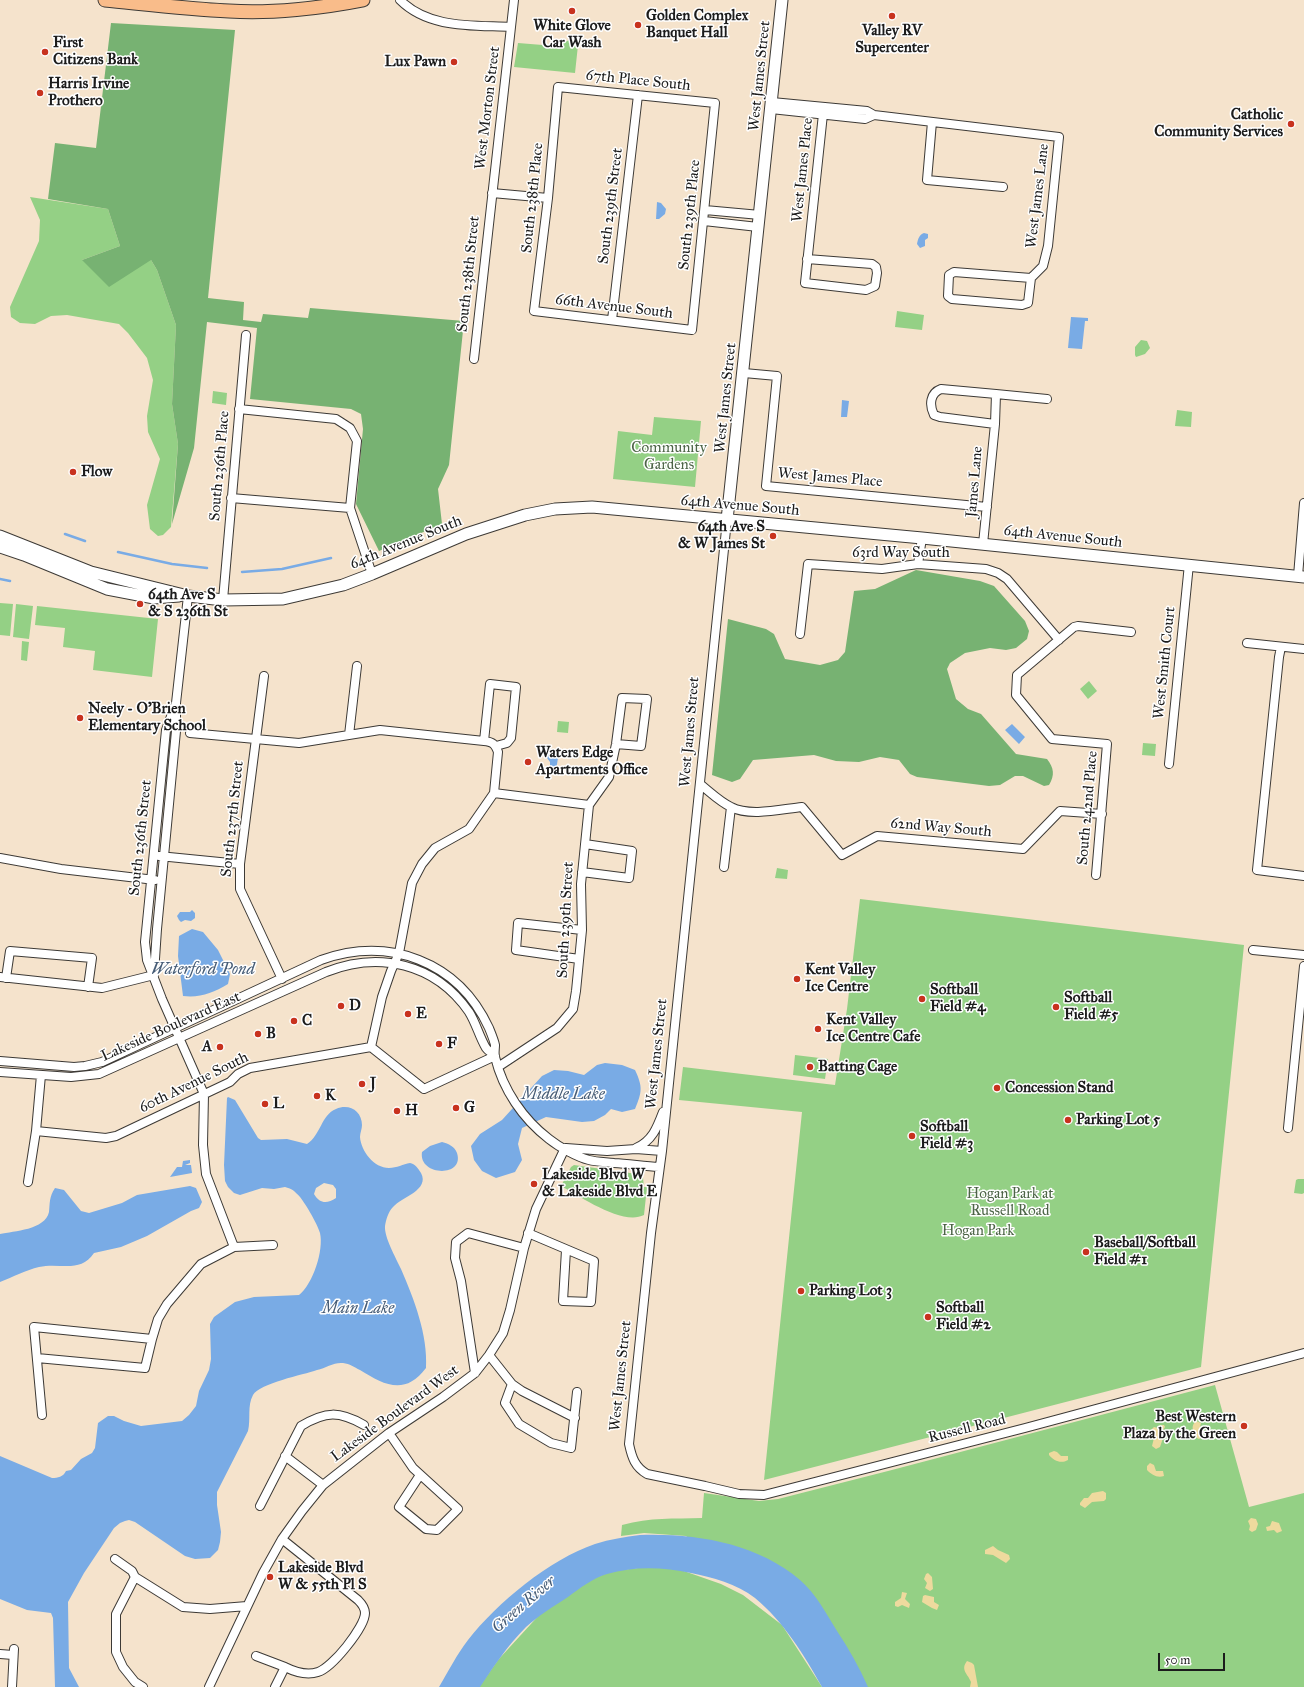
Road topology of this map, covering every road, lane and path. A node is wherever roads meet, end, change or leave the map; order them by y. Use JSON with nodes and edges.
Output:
{"nodes":[{"id":1,"x":105,"y":0,"type":"edge"},
{"id":2,"x":363,"y":0,"type":"edge"},
{"id":3,"x":400,"y":0,"type":"edge"},
{"id":4,"x":514,"y":0,"type":"edge"},
{"id":5,"x":782,"y":0,"type":"edge"},
{"id":6,"x":511,"y":27,"type":"junction"},
{"id":7,"x":558,"y":87,"type":"joint"},
{"id":8,"x":638,"y":95,"type":"junction"},
{"id":9,"x":715,"y":103,"type":"joint"},
{"id":10,"x":772,"y":105,"type":"junction"},
{"id":11,"x":823,"y":111,"type":"junction"},
{"id":12,"x":932,"y":122,"type":"junction"},
{"id":13,"x":1003,"y":187,"type":"dead end"},
{"id":14,"x":492,"y":193,"type":"junction"},
{"id":15,"x":548,"y":198,"type":"junction"},
{"id":16,"x":705,"y":210,"type":"junction"},
{"id":17,"x":760,"y":215,"type":"junction"},
{"id":18,"x":704,"y":221,"type":"junction"},
{"id":19,"x":758,"y":227,"type":"junction"},
{"id":20,"x":807,"y":259,"type":"junction"},
{"id":21,"x":1031,"y":278,"type":"junction"},
{"id":22,"x":534,"y":311,"type":"joint"},
{"id":23,"x":612,"y":320,"type":"junction"},
{"id":24,"x":692,"y":330,"type":"joint"},
{"id":25,"x":246,"y":335,"type":"dead end"},
{"id":26,"x":474,"y":359,"type":"dead end"},
{"id":27,"x":744,"y":373,"type":"junction"},
{"id":28,"x":996,"y":394,"type":"junction"},
{"id":29,"x":1047,"y":399,"type":"dead end"},
{"id":30,"x":239,"y":409,"type":"junction"},
{"id":31,"x":995,"y":424,"type":"junction"},
{"id":32,"x":231,"y":498,"type":"junction"},
{"id":33,"x":1304,"y":503,"type":"edge"},
{"id":34,"x":987,"y":507,"type":"junction"},
{"id":35,"x":350,"y":508,"type":"junction"},
{"id":36,"x":727,"y":520,"type":"junction"},
{"id":37,"x":0,"y":536,"type":"edge"},
{"id":38,"x":922,"y":538,"type":"junction"},
{"id":39,"x":984,"y":544,"type":"junction"},
{"id":40,"x":0,"y":547,"type":"edge"},
{"id":41,"x":918,"y":564,"type":"junction"},
{"id":42,"x":1189,"y":564,"type":"junction"},
{"id":43,"x":372,"y":574,"type":"junction"},
{"id":44,"x":1301,"y":576,"type":"edge"},
{"id":45,"x":188,"y":596,"type":"junction"},
{"id":46,"x":223,"y":600,"type":"junction"},
{"id":47,"x":1131,"y":632,"type":"dead end"},
{"id":48,"x":800,"y":634,"type":"dead end"},
{"id":49,"x":1058,"y":640,"type":"junction"},
{"id":50,"x":1247,"y":643,"type":"dead end"},
{"id":51,"x":1281,"y":646,"type":"junction"},
{"id":52,"x":1304,"y":648,"type":"edge"},
{"id":53,"x":357,"y":666,"type":"dead end"},
{"id":54,"x":264,"y":676,"type":"dead end"},
{"id":55,"x":176,"y":703,"type":"junction"},
{"id":56,"x":190,"y":732,"type":"dead end"},
{"id":57,"x":349,"y":735,"type":"junction"},
{"id":58,"x":256,"y":739,"type":"junction"},
{"id":59,"x":484,"y":741,"type":"junction"},
{"id":60,"x":616,"y":744,"type":"junction"},
{"id":61,"x":496,"y":746,"type":"junction"},
{"id":62,"x":1169,"y":764,"type":"dead end"},
{"id":63,"x":701,"y":785,"type":"junction"},
{"id":64,"x":494,"y":793,"type":"junction"},
{"id":65,"x":589,"y":805,"type":"junction"},
{"id":66,"x":731,"y":807,"type":"junction"},
{"id":67,"x":1102,"y":814,"type":"junction"},
{"id":68,"x":585,"y":844,"type":"junction"},
{"id":69,"x":154,"y":856,"type":"junction"},
{"id":70,"x":164,"y":857,"type":"junction"},
{"id":71,"x":0,"y":858,"type":"edge"},
{"id":72,"x":240,"y":864,"type":"junction"},
{"id":73,"x":724,"y":867,"type":"dead end"},
{"id":74,"x":582,"y":872,"type":"junction"},
{"id":75,"x":1096,"y":875,"type":"dead end"},
{"id":76,"x":1304,"y":876,"type":"edge"},
{"id":77,"x":151,"y":879,"type":"junction"},
{"id":78,"x":161,"y":880,"type":"junction"},
{"id":79,"x":582,"y":930,"type":"junction"},
{"id":80,"x":1253,"y":950,"type":"dead end"},
{"id":81,"x":399,"y":953,"type":"junction"},
{"id":82,"x":1304,"y":955,"type":"edge"},
{"id":83,"x":579,"y":958,"type":"junction"},
{"id":84,"x":395,"y":963,"type":"junction"},
{"id":85,"x":1304,"y":966,"type":"edge"},
{"id":86,"x":154,"y":975,"type":"junction"},
{"id":87,"x":3,"y":977,"type":"edge"},
{"id":88,"x":282,"y":979,"type":"junction"},
{"id":89,"x":88,"y":987,"type":"junction"},
{"id":90,"x":175,"y":1028,"type":"junction"},
{"id":91,"x":180,"y":1039,"type":"junction"},
{"id":92,"x":371,"y":1047,"type":"junction"},
{"id":93,"x":495,"y":1056,"type":"junction"},
{"id":94,"x":0,"y":1061,"type":"edge"},
{"id":95,"x":498,"y":1067,"type":"junction"},
{"id":96,"x":0,"y":1072,"type":"edge"},
{"id":97,"x":41,"y":1075,"type":"junction"},
{"id":98,"x":204,"y":1094,"type":"junction"},
{"id":99,"x":667,"y":1104,"type":"junction"},
{"id":100,"x":1288,"y":1128,"type":"dead end"},
{"id":101,"x":36,"y":1131,"type":"junction"},
{"id":102,"x":565,"y":1148,"type":"junction"},
{"id":103,"x":636,"y":1149,"type":"junction"},
{"id":104,"x":662,"y":1151,"type":"junction"},
{"id":105,"x":659,"y":1167,"type":"junction"},
{"id":106,"x":28,"y":1182,"type":"dead end"},
{"id":107,"x":528,"y":1234,"type":"junction"},
{"id":108,"x":273,"y":1245,"type":"dead end"},
{"id":109,"x":234,"y":1247,"type":"junction"},
{"id":110,"x":524,"y":1248,"type":"junction"},
{"id":111,"x":566,"y":1250,"type":"junction"},
{"id":112,"x":152,"y":1338,"type":"junction"},
{"id":113,"x":1304,"y":1353,"type":"edge"},
{"id":114,"x":489,"y":1355,"type":"junction"},
{"id":115,"x":37,"y":1358,"type":"junction"},
{"id":116,"x":475,"y":1373,"type":"junction"},
{"id":117,"x":512,"y":1384,"type":"junction"},
{"id":118,"x":577,"y":1392,"type":"dead end"},
{"id":119,"x":42,"y":1415,"type":"dead end"},
{"id":120,"x":575,"y":1418,"type":"junction"},
{"id":121,"x":364,"y":1425,"type":"dead end"},
{"id":122,"x":389,"y":1433,"type":"junction"},
{"id":123,"x":285,"y":1456,"type":"junction"},
{"id":124,"x":636,"y":1466,"type":"joint"},
{"id":125,"x":420,"y":1475,"type":"junction"},
{"id":126,"x":323,"y":1485,"type":"junction"},
{"id":127,"x":260,"y":1506,"type":"dead end"},
{"id":128,"x":282,"y":1539,"type":"junction"},
{"id":129,"x":115,"y":1559,"type":"dead end"},
{"id":130,"x":135,"y":1577,"type":"junction"},
{"id":131,"x":247,"y":1606,"type":"junction"},
{"id":132,"x":0,"y":1654,"type":"edge"},
{"id":133,"x":256,"y":1656,"type":"dead end"},
{"id":134,"x":284,"y":1667,"type":"junction"},
{"id":135,"x":12,"y":1687,"type":"edge"},
{"id":136,"x":143,"y":1687,"type":"edge"},
{"id":137,"x":209,"y":1687,"type":"edge"},
{"id":138,"x":274,"y":1687,"type":"edge"}],
"edges":[{"from":1,"to":2,"type":"main road"},
{"from":3,"to":6,"type":"street"},
{"from":4,"to":6,"type":"street"},
{"from":5,"to":10,"type":"street","name":"West James Street"},
{"from":6,"to":14,"type":"street","name":"West Morton Street"},
{"from":7,"to":8,"type":"street","name":"67th Place South"},
{"from":7,"to":15,"type":"street","name":"South 238th Place"},
{"from":8,"to":9,"type":"street","name":"67th Place South"},
{"from":8,"to":23,"type":"street","name":"South 239th Street"},
{"from":9,"to":16,"type":"street","name":"South 239th Place"},
{"from":10,"to":11,"type":"street"},
{"from":10,"to":17,"type":"street","name":"West James Street"},
{"from":11,"to":12,"type":"street"},
{"from":11,"to":20,"type":"street","name":"West James Place"},
{"from":12,"to":13,"type":"street"},
{"from":12,"to":21,"type":"street","name":"West James Lane"},
{"from":14,"to":15,"type":"street"},
{"from":14,"to":26,"type":"street","name":"South 238th Street"},
{"from":15,"to":22,"type":"street","name":"South 238th Place"},
{"from":16,"to":17,"type":"street"},
{"from":16,"to":18,"type":"street","name":"South 239th Place"},
{"from":17,"to":19,"type":"street","name":"West James Street"},
{"from":18,"to":19,"type":"street"},
{"from":18,"to":24,"type":"street","name":"South 239th Place"},
{"from":19,"to":27,"type":"street","name":"West James Street"},
{"from":20,"to":20,"type":"street","name":"West James Place"},
{"from":21,"to":21,"type":"street"},
{"from":22,"to":23,"type":"street","name":"66th Avenue South"},
{"from":23,"to":24,"type":"street","name":"66th Avenue South"},
{"from":25,"to":30,"type":"street","name":"South 236th Place"},
{"from":27,"to":34,"type":"street","name":"West James Place"},
{"from":27,"to":36,"type":"street","name":"West James Street"},
{"from":28,"to":29,"type":"street"},
{"from":28,"to":31,"type":"street"},
{"from":28,"to":31,"type":"street"},
{"from":30,"to":32,"type":"street","name":"South 236th Place"},
{"from":30,"to":35,"type":"street"},
{"from":31,"to":34,"type":"street","name":"James Lane"},
{"from":32,"to":35,"type":"street"},
{"from":32,"to":46,"type":"street","name":"South 236th Place"},
{"from":33,"to":44,"type":"street"},
{"from":34,"to":39,"type":"street","name":"James Lane"},
{"from":35,"to":43,"type":"street"},
{"from":36,"to":38,"type":"street","name":"64th Avenue South"},
{"from":36,"to":43,"type":"street","name":"64th Avenue South"},
{"from":36,"to":63,"type":"street","name":"West James Street"},
{"from":37,"to":45,"type":"street","name":"64th Avenue South"},
{"from":38,"to":39,"type":"street","name":"64th Avenue South"},
{"from":38,"to":41,"type":"street"},
{"from":39,"to":42,"type":"street","name":"64th Avenue South"},
{"from":40,"to":45,"type":"street","name":"64th Avenue South"},
{"from":41,"to":48,"type":"street","name":"63rd Way South"},
{"from":41,"to":49,"type":"street","name":"63rd Way South"},
{"from":42,"to":44,"type":"street","name":"64th Avenue South"},
{"from":42,"to":62,"type":"street","name":"West Smith Court"},
{"from":43,"to":46,"type":"street","name":"64th Avenue South"},
{"from":45,"to":46,"type":"street","name":"64th Avenue South"},
{"from":45,"to":55,"type":"street","name":"South 236th Street"},
{"from":47,"to":49,"type":"street","name":"South 242nd Place"},
{"from":49,"to":67,"type":"street","name":"South 242nd Place"},
{"from":50,"to":51,"type":"street"},
{"from":51,"to":52,"type":"street"},
{"from":51,"to":76,"type":"street"},
{"from":53,"to":57,"type":"street"},
{"from":54,"to":58,"type":"street","name":"South 237th Street"},
{"from":55,"to":69,"type":"street","name":"South 236th Street"},
{"from":55,"to":70,"type":"street","name":"South 236th Street"},
{"from":56,"to":58,"type":"street"},
{"from":57,"to":58,"type":"street"},
{"from":57,"to":59,"type":"street"},
{"from":58,"to":72,"type":"street","name":"South 237th Street"},
{"from":59,"to":61,"type":"street"},
{"from":59,"to":61,"type":"street"},
{"from":60,"to":60,"type":"street","name":"South 239th Street"},
{"from":60,"to":65,"type":"street","name":"South 239th Street"},
{"from":61,"to":64,"type":"street"},
{"from":63,"to":66,"type":"street","name":"62nd Way South"},
{"from":63,"to":99,"type":"street","name":"West James Street"},
{"from":64,"to":65,"type":"street"},
{"from":64,"to":81,"type":"street"},
{"from":65,"to":68,"type":"street","name":"South 239th Street"},
{"from":66,"to":67,"type":"street","name":"62nd Way South"},
{"from":66,"to":73,"type":"street"},
{"from":67,"to":75,"type":"street","name":"South 242nd Place"},
{"from":68,"to":74,"type":"street","name":"South 239th Street"},
{"from":68,"to":74,"type":"street"},
{"from":69,"to":70,"type":"street"},
{"from":69,"to":77,"type":"street","name":"South 236th Street"},
{"from":70,"to":72,"type":"street"},
{"from":70,"to":78,"type":"street","name":"South 236th Street"},
{"from":71,"to":77,"type":"street"},
{"from":72,"to":88,"type":"street","name":"South 237th Street"},
{"from":74,"to":79,"type":"street","name":"South 239th Street"},
{"from":77,"to":78,"type":"street"},
{"from":77,"to":86,"type":"street","name":"South 236th Street"},
{"from":78,"to":86,"type":"street","name":"South 236th Street"},
{"from":79,"to":83,"type":"street","name":"South 239th Street"},
{"from":79,"to":83,"type":"street"},
{"from":80,"to":82,"type":"street"},
{"from":81,"to":84,"type":"street"},
{"from":81,"to":88,"type":"street","name":"Lakeside Boulevard East"},
{"from":81,"to":93,"type":"street","name":"Lakeside Boulevard East"},
{"from":83,"to":95,"type":"street","name":"South 239th Street"},
{"from":84,"to":91,"type":"street","name":"Lakeside Boulevard East"},
{"from":84,"to":92,"type":"street"},
{"from":84,"to":93,"type":"street","name":"Lakeside Boulevard East"},
{"from":85,"to":100,"type":"street"},
{"from":86,"to":89,"type":"street"},
{"from":86,"to":90,"type":"street","name":"South 236th Street"},
{"from":87,"to":89,"type":"street"},
{"from":87,"to":89,"type":"street"},
{"from":88,"to":90,"type":"street","name":"Lakeside Boulevard East"},
{"from":90,"to":91,"type":"street","name":"South 236th Street"},
{"from":90,"to":94,"type":"street","name":"Lakeside Boulevard East"},
{"from":91,"to":97,"type":"street","name":"Lakeside Boulevard East"},
{"from":91,"to":98,"type":"street","name":"South 236th Street"},
{"from":92,"to":93,"type":"street"},
{"from":92,"to":98,"type":"street","name":"60th Avenue South"},
{"from":93,"to":95,"type":"street","name":"Lakeside Boulevard East"},
{"from":95,"to":102,"type":"street","name":"Lakeside Boulevard East"},
{"from":96,"to":97,"type":"street","name":"Lakeside Boulevard East"},
{"from":97,"to":101,"type":"street"},
{"from":98,"to":101,"type":"street","name":"60th Avenue South"},
{"from":98,"to":109,"type":"street","name":"South 236th Street"},
{"from":99,"to":103,"type":"street"},
{"from":99,"to":104,"type":"street","name":"West James Street"},
{"from":101,"to":106,"type":"street"},
{"from":102,"to":103,"type":"street","name":"Lakeside Boulevard East"},
{"from":102,"to":105,"type":"street","name":"Lakeside Boulevard East"},
{"from":102,"to":107,"type":"street","name":"Lakeside Boulevard West"},
{"from":103,"to":104,"type":"street","name":"Lakeside Boulevard East"},
{"from":104,"to":105,"type":"street","name":"West James Street"},
{"from":105,"to":124,"type":"street","name":"West James Street"},
{"from":107,"to":110,"type":"street","name":"Lakeside Boulevard West"},
{"from":107,"to":111,"type":"street"},
{"from":108,"to":109,"type":"street"},
{"from":109,"to":112,"type":"street"},
{"from":110,"to":114,"type":"street","name":"Lakeside Boulevard West"},
{"from":110,"to":116,"type":"street"},
{"from":111,"to":111,"type":"street"},
{"from":112,"to":115,"type":"street"},
{"from":112,"to":115,"type":"street"},
{"from":113,"to":124,"type":"street","name":"Russell Road"},
{"from":114,"to":116,"type":"street","name":"Lakeside Boulevard West"},
{"from":114,"to":117,"type":"street"},
{"from":115,"to":119,"type":"street"},
{"from":116,"to":122,"type":"street","name":"Lakeside Boulevard West"},
{"from":117,"to":120,"type":"street"},
{"from":117,"to":120,"type":"street"},
{"from":118,"to":120,"type":"street"},
{"from":121,"to":123,"type":"street"},
{"from":122,"to":125,"type":"street"},
{"from":122,"to":126,"type":"street","name":"Lakeside Boulevard West"},
{"from":123,"to":126,"type":"street"},
{"from":123,"to":127,"type":"street"},
{"from":125,"to":125,"type":"street"},
{"from":126,"to":128,"type":"street","name":"Lakeside Boulevard West"},
{"from":128,"to":131,"type":"street","name":"Lakeside Boulevard West"},
{"from":128,"to":134,"type":"street"},
{"from":129,"to":130,"type":"street"},
{"from":130,"to":131,"type":"street"},
{"from":130,"to":136,"type":"street"},
{"from":131,"to":137,"type":"street","name":"Lakeside Boulevard West"},
{"from":132,"to":135,"type":"street"},
{"from":133,"to":134,"type":"street"},
{"from":134,"to":138,"type":"street"}]}
